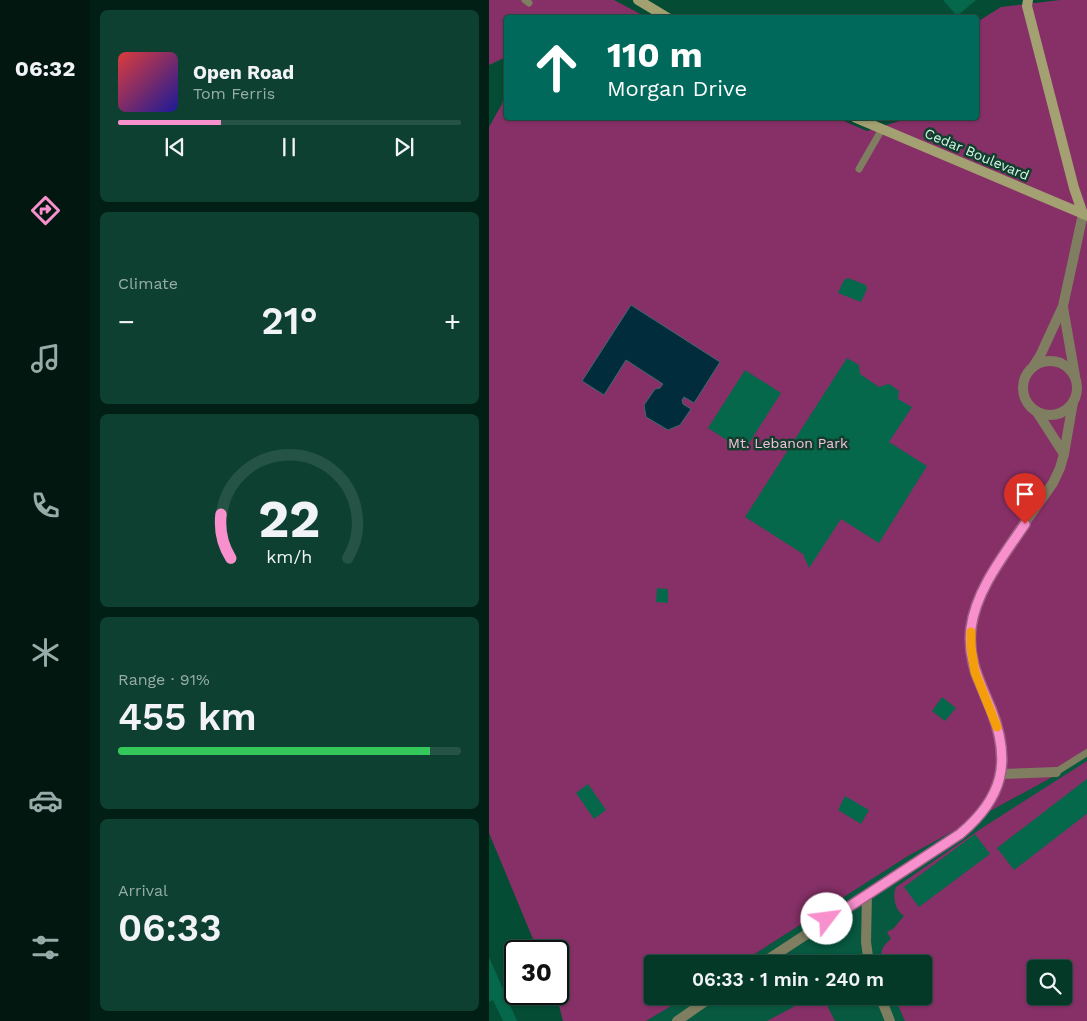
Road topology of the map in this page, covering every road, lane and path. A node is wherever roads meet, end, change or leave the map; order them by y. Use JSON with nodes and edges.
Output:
{"nodes":[{"id":1,"x":638,"y":0,"type":"edge"},
{"id":2,"x":1026,"y":2,"type":"edge"},
{"id":3,"x":664,"y":15,"type":"edge"},
{"id":4,"x":861,"y":120,"type":"edge"},
{"id":5,"x":882,"y":129,"type":"junction"},
{"id":6,"x":859,"y":170,"type":"dead end"},
{"id":7,"x":1085,"y":215,"type":"edge"},
{"id":8,"x":1063,"y":306,"type":"junction"},
{"id":9,"x":1032,"y":368,"type":"junction"},
{"id":10,"x":1075,"y":379,"type":"junction"},
{"id":11,"x":1073,"y":402,"type":"junction"},
{"id":12,"x":1037,"y":412,"type":"junction"},
{"id":13,"x":1064,"y":454,"type":"junction"},
{"id":14,"x":1087,"y":752,"type":"edge"},
{"id":15,"x":1056,"y":772,"type":"joint"},
{"id":16,"x":1001,"y":774,"type":"junction"},
{"id":17,"x":867,"y":894,"type":"junction"},
{"id":18,"x":775,"y":955,"type":"edge"},
{"id":19,"x":868,"y":955,"type":"edge"},
{"id":20,"x":700,"y":1005,"type":"edge"},
{"id":21,"x":884,"y":1005,"type":"edge"},
{"id":22,"x":677,"y":1021,"type":"edge"},
{"id":23,"x":890,"y":1021,"type":"edge"}],
"edges":[{"from":1,"to":3,"type":"street"},
{"from":2,"to":7,"type":"street"},
{"from":4,"to":5,"type":"street","name":"Cedar Boulevard"},
{"from":5,"to":6,"type":"lane"},
{"from":5,"to":7,"type":"street","name":"Cedar Boulevard"},
{"from":7,"to":8,"type":"street"},
{"from":8,"to":9,"type":"street"},
{"from":8,"to":10,"type":"street"},
{"from":9,"to":10,"type":"street"},
{"from":9,"to":12,"type":"street"},
{"from":10,"to":11,"type":"street"},
{"from":11,"to":12,"type":"street"},
{"from":11,"to":13,"type":"street"},
{"from":12,"to":13,"type":"street"},
{"from":13,"to":16,"type":"street"},
{"from":14,"to":15,"type":"lane"},
{"from":15,"to":16,"type":"street"},
{"from":16,"to":17,"type":"street"},
{"from":17,"to":18,"type":"street"},
{"from":17,"to":19,"type":"street"},
{"from":20,"to":22,"type":"street"},
{"from":21,"to":23,"type":"street"}]}
